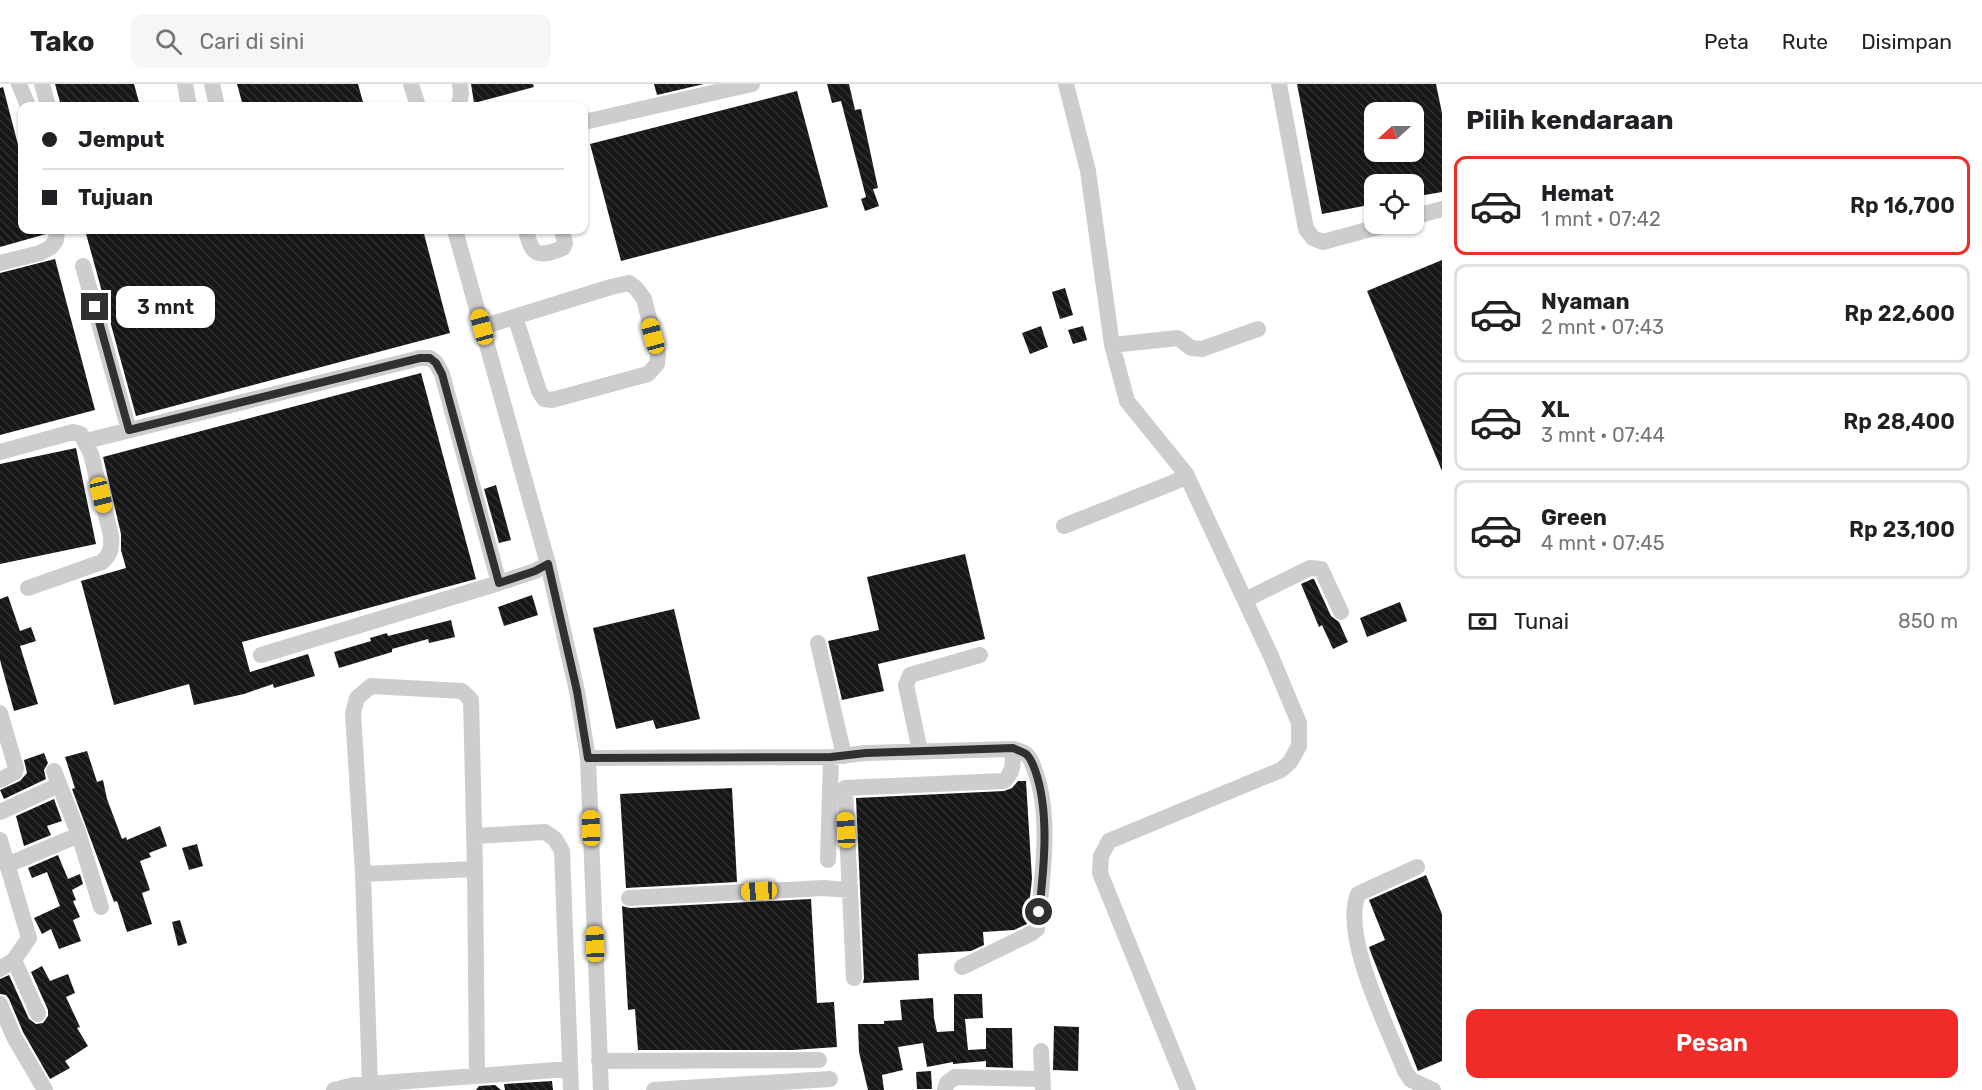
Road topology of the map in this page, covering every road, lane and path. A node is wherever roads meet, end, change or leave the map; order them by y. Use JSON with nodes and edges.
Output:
{"nodes":[{"id":1,"x":19,"y":84,"type":"edge"},
{"id":2,"x":42,"y":84,"type":"edge"},
{"id":3,"x":184,"y":84,"type":"edge"},
{"id":4,"x":212,"y":84,"type":"edge"},
{"id":5,"x":411,"y":84,"type":"edge"},
{"id":6,"x":460,"y":84,"type":"edge"},
{"id":7,"x":752,"y":84,"type":"edge"},
{"id":8,"x":1066,"y":84,"type":"edge"},
{"id":9,"x":1279,"y":84,"type":"edge"},
{"id":10,"x":26,"y":102,"type":"edge"},
{"id":11,"x":47,"y":102,"type":"edge"},
{"id":12,"x":188,"y":102,"type":"edge"},
{"id":13,"x":216,"y":102,"type":"edge"},
{"id":14,"x":417,"y":102,"type":"edge"},
{"id":15,"x":460,"y":102,"type":"edge"},
{"id":16,"x":588,"y":121,"type":"edge"},
{"id":17,"x":1442,"y":209,"type":"edge"},
{"id":18,"x":1424,"y":214,"type":"edge"},
{"id":19,"x":1364,"y":231,"type":"edge"},
{"id":20,"x":57,"y":234,"type":"edge"},
{"id":21,"x":456,"y":234,"type":"edge"},
{"id":22,"x":527,"y":234,"type":"edge"},
{"id":23,"x":563,"y":234,"type":"edge"},
{"id":24,"x":0,"y":263,"type":"edge"},
{"id":25,"x":83,"y":266,"type":"dead end"},
{"id":26,"x":515,"y":317,"type":"junction"},
{"id":27,"x":482,"y":327,"type":"junction"},
{"id":28,"x":1258,"y":329,"type":"dead end"},
{"id":29,"x":1113,"y":345,"type":"junction"},
{"id":30,"x":129,"y":430,"type":"junction"},
{"id":31,"x":86,"y":441,"type":"junction"},
{"id":32,"x":0,"y":452,"type":"edge"},
{"id":33,"x":1186,"y":474,"type":"junction"},
{"id":34,"x":1064,"y":526,"type":"dead end"},
{"id":35,"x":548,"y":564,"type":"junction"},
{"id":36,"x":499,"y":583,"type":"junction"},
{"id":37,"x":28,"y":588,"type":"dead end"},
{"id":38,"x":1245,"y":600,"type":"junction"},
{"id":39,"x":1341,"y":612,"type":"dead end"},
{"id":40,"x":818,"y":643,"type":"dead end"},
{"id":41,"x":261,"y":655,"type":"dead end"},
{"id":42,"x":980,"y":655,"type":"dead end"},
{"id":43,"x":0,"y":713,"type":"edge"},
{"id":44,"x":1013,"y":748,"type":"junction"},
{"id":45,"x":920,"y":751,"type":"junction"},
{"id":46,"x":837,"y":757,"type":"junction"},
{"id":47,"x":588,"y":758,"type":"junction"},
{"id":48,"x":0,"y":780,"type":"edge"},
{"id":49,"x":0,"y":812,"type":"edge"},
{"id":50,"x":79,"y":835,"type":"junction"},
{"id":51,"x":475,"y":836,"type":"junction"},
{"id":52,"x":0,"y":840,"type":"edge"},
{"id":53,"x":828,"y":860,"type":"dead end"},
{"id":54,"x":7,"y":865,"type":"junction"},
{"id":55,"x":1416,"y":867,"type":"dead end"},
{"id":56,"x":475,"y":869,"type":"junction"},
{"id":57,"x":363,"y":874,"type":"junction"},
{"id":58,"x":7,"y":890,"type":"edge"},
{"id":59,"x":849,"y":890,"type":"junction"},
{"id":60,"x":629,"y":898,"type":"dead end"},
{"id":61,"x":101,"y":907,"type":"dead end"},
{"id":62,"x":7,"y":964,"type":"edge"},
{"id":63,"x":962,"y":967,"type":"dead end"},
{"id":64,"x":854,"y":978,"type":"dead end"},
{"id":65,"x":0,"y":1004,"type":"edge"},
{"id":66,"x":38,"y":1014,"type":"dead end"},
{"id":67,"x":1041,"y":1051,"type":"dead end"},
{"id":68,"x":819,"y":1060,"type":"dead end"},
{"id":69,"x":599,"y":1061,"type":"junction"},
{"id":70,"x":570,"y":1069,"type":"junction"},
{"id":71,"x":477,"y":1076,"type":"junction"},
{"id":72,"x":830,"y":1079,"type":"dead end"},
{"id":73,"x":370,"y":1084,"type":"junction"},
{"id":74,"x":1042,"y":1085,"type":"edge"},
{"id":75,"x":45,"y":1090,"type":"edge"},
{"id":76,"x":334,"y":1090,"type":"edge"},
{"id":77,"x":571,"y":1090,"type":"edge"},
{"id":78,"x":601,"y":1090,"type":"edge"},
{"id":79,"x":654,"y":1090,"type":"edge"},
{"id":80,"x":945,"y":1090,"type":"edge"},
{"id":81,"x":1188,"y":1090,"type":"edge"},
{"id":82,"x":1433,"y":1090,"type":"edge"}],
"edges":[{"from":1,"to":10,"type":"street"},
{"from":2,"to":11,"type":"street"},
{"from":3,"to":12,"type":"street"},
{"from":4,"to":13,"type":"street"},
{"from":5,"to":14,"type":"street"},
{"from":6,"to":15,"type":"street"},
{"from":7,"to":16,"type":"street"},
{"from":8,"to":29,"type":"street"},
{"from":9,"to":19,"type":"street"},
{"from":17,"to":18,"type":"street"},
{"from":20,"to":24,"type":"street"},
{"from":21,"to":27,"type":"street"},
{"from":22,"to":23,"type":"street"},
{"from":25,"to":30,"type":"street"},
{"from":26,"to":26,"type":"street"},
{"from":26,"to":27,"type":"street"},
{"from":27,"to":35,"type":"street"},
{"from":28,"to":29,"type":"street"},
{"from":29,"to":33,"type":"street"},
{"from":30,"to":31,"type":"street"},
{"from":30,"to":36,"type":"street"},
{"from":31,"to":32,"type":"street"},
{"from":31,"to":37,"type":"street"},
{"from":33,"to":34,"type":"street"},
{"from":33,"to":38,"type":"street"},
{"from":35,"to":36,"type":"street"},
{"from":35,"to":47,"type":"street"},
{"from":36,"to":41,"type":"street"},
{"from":38,"to":39,"type":"street"},
{"from":38,"to":81,"type":"street"},
{"from":40,"to":46,"type":"street"},
{"from":42,"to":45,"type":"street"},
{"from":43,"to":48,"type":"street"},
{"from":44,"to":45,"type":"street"},
{"from":44,"to":59,"type":"street"},
{"from":44,"to":63,"type":"street"},
{"from":45,"to":46,"type":"street"},
{"from":46,"to":47,"type":"street"},
{"from":46,"to":53,"type":"street"},
{"from":47,"to":69,"type":"street"},
{"from":49,"to":50,"type":"street"},
{"from":50,"to":54,"type":"street"},
{"from":50,"to":61,"type":"street"},
{"from":51,"to":56,"type":"street"},
{"from":51,"to":57,"type":"street"},
{"from":51,"to":70,"type":"street"},
{"from":52,"to":54,"type":"street"},
{"from":54,"to":58,"type":"street"},
{"from":55,"to":82,"type":"street"},
{"from":56,"to":57,"type":"street"},
{"from":56,"to":71,"type":"street"},
{"from":57,"to":73,"type":"street"},
{"from":58,"to":62,"type":"street"},
{"from":59,"to":60,"type":"street"},
{"from":59,"to":64,"type":"street"},
{"from":62,"to":66,"type":"street"},
{"from":65,"to":75,"type":"street"},
{"from":67,"to":74,"type":"street"},
{"from":68,"to":69,"type":"street"},
{"from":69,"to":78,"type":"street"},
{"from":70,"to":71,"type":"street"},
{"from":70,"to":77,"type":"street"},
{"from":71,"to":73,"type":"street"},
{"from":72,"to":79,"type":"street"},
{"from":73,"to":76,"type":"street"},
{"from":74,"to":80,"type":"street"}]}
